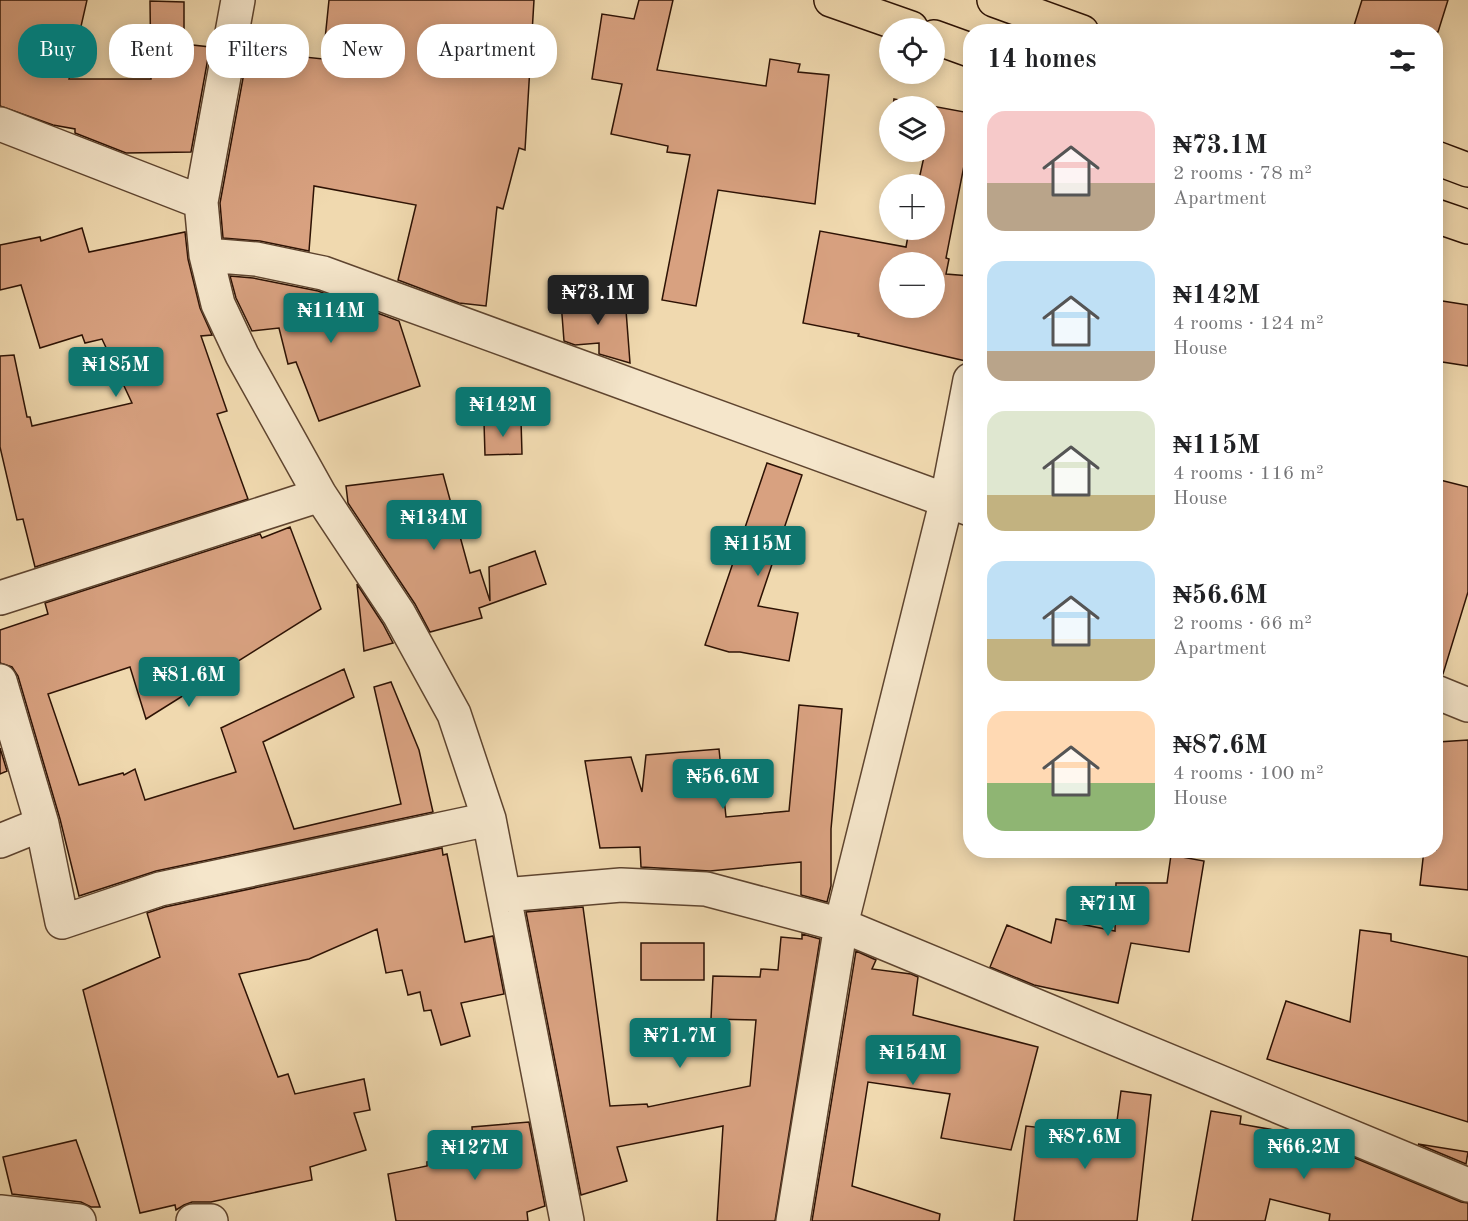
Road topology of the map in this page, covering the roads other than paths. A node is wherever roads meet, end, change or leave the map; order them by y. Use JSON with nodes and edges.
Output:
{"nodes":[{"id":1,"x":238,"y":0,"type":"edge"},
{"id":2,"x":831,"y":0,"type":"edge"},
{"id":3,"x":994,"y":0,"type":"edge"},
{"id":4,"x":882,"y":18,"type":"edge"},
{"id":5,"x":1060,"y":24,"type":"edge"},
{"id":6,"x":945,"y":41,"type":"edge"},
{"id":7,"x":963,"y":47,"type":"edge"},
{"id":8,"x":0,"y":124,"type":"edge"},
{"id":9,"x":1443,"y":161,"type":"edge"},
{"id":10,"x":1468,"y":170,"type":"edge"},
{"id":11,"x":201,"y":202,"type":"junction"},
{"id":12,"x":1443,"y":218,"type":"edge"},
{"id":13,"x":1468,"y":227,"type":"edge"},
{"id":14,"x":206,"y":255,"type":"junction"},
{"id":15,"x":963,"y":459,"type":"edge"},
{"id":16,"x":320,"y":495,"type":"junction"},
{"id":17,"x":959,"y":504,"type":"edge"},
{"id":18,"x":0,"y":598,"type":"edge"},
{"id":19,"x":0,"y":681,"type":"edge"},
{"id":20,"x":1443,"y":695,"type":"edge"},
{"id":21,"x":1468,"y":705,"type":"edge"},
{"id":22,"x":489,"y":819,"type":"junction"},
{"id":23,"x":42,"y":824,"type":"junction"},
{"id":24,"x":0,"y":841,"type":"edge"},
{"id":25,"x":504,"y":895,"type":"junction"},
{"id":26,"x":841,"y":925,"type":"junction"},
{"id":27,"x":1468,"y":1185,"type":"edge"},
{"id":28,"x":0,"y":1212,"type":"edge"},
{"id":29,"x":79,"y":1221,"type":"edge"},
{"id":30,"x":193,"y":1221,"type":"edge"},
{"id":31,"x":211,"y":1221,"type":"edge"},
{"id":32,"x":567,"y":1221,"type":"edge"},
{"id":33,"x":793,"y":1221,"type":"edge"}],
"edges":[{"from":1,"to":11,"type":"street"},
{"from":2,"to":4,"type":"main road"},
{"from":3,"to":5,"type":"main road"},
{"from":6,"to":7,"type":"main road"},
{"from":8,"to":11,"type":"street"},
{"from":9,"to":10,"type":"main road"},
{"from":11,"to":14,"type":"street"},
{"from":12,"to":13,"type":"main road"},
{"from":14,"to":16,"type":"street"},
{"from":14,"to":17,"type":"street"},
{"from":15,"to":17,"type":"street"},
{"from":16,"to":18,"type":"street"},
{"from":16,"to":22,"type":"street"},
{"from":17,"to":26,"type":"street"},
{"from":19,"to":23,"type":"street"},
{"from":20,"to":21,"type":"street"},
{"from":22,"to":23,"type":"street"},
{"from":22,"to":25,"type":"street"},
{"from":23,"to":24,"type":"street"},
{"from":25,"to":26,"type":"street"},
{"from":25,"to":32,"type":"street"},
{"from":26,"to":27,"type":"street"},
{"from":26,"to":33,"type":"street"},
{"from":28,"to":29,"type":"street"},
{"from":30,"to":31,"type":"street"}]}
